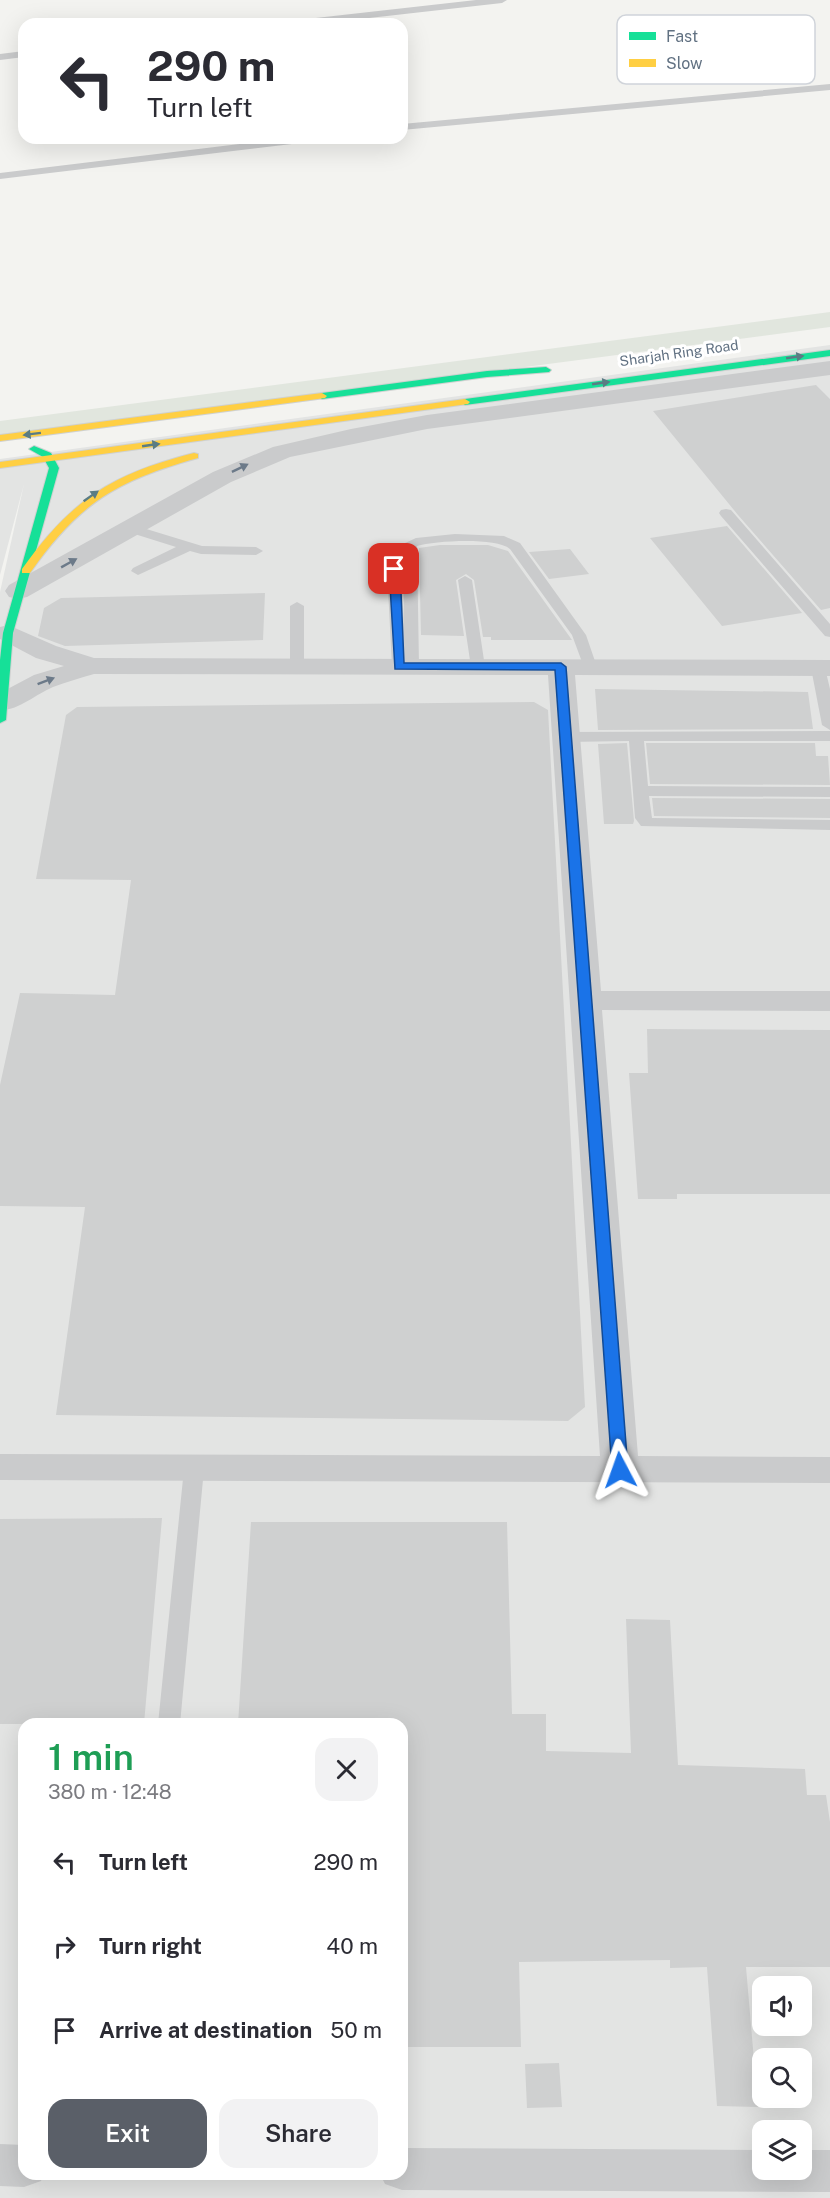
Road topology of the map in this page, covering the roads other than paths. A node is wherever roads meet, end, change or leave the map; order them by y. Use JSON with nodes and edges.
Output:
{"nodes":[{"id":1,"x":501,"y":0,"type":"edge"},
{"id":2,"x":342,"y":18,"type":"edge"},
{"id":3,"x":18,"y":55,"type":"edge"},
{"id":4,"x":0,"y":57,"type":"edge"},
{"id":5,"x":830,"y":87,"type":"edge"},
{"id":6,"x":408,"y":127,"type":"edge"},
{"id":7,"x":267,"y":144,"type":"edge"},
{"id":8,"x":0,"y":176,"type":"edge"},
{"id":9,"x":830,"y":353,"type":"edge"},
{"id":10,"x":563,"y":368,"type":"dead end"},
{"id":11,"x":830,"y":368,"type":"edge"},
{"id":12,"x":528,"y":373,"type":"junction"},
{"id":13,"x":543,"y":391,"type":"junction"},
{"id":14,"x":0,"y":438,"type":"edge"},
{"id":15,"x":29,"y":446,"type":"junction"},
{"id":16,"x":240,"y":446,"type":"dead end"},
{"id":17,"x":0,"y":449,"type":"edge"},
{"id":18,"x":207,"y":453,"type":"dead end"},
{"id":19,"x":52,"y":459,"type":"junction"},
{"id":20,"x":1,"y":466,"type":"edge"},
{"id":21,"x":726,"y":513,"type":"dead end"},
{"id":22,"x":130,"y":528,"type":"junction"},
{"id":23,"x":189,"y":546,"type":"junction"},
{"id":24,"x":256,"y":551,"type":"dead end"},
{"id":25,"x":394,"y":569,"type":"dead end"},
{"id":26,"x":138,"y":571,"type":"dead end"},
{"id":27,"x":465,"y":580,"type":"dead end"},
{"id":28,"x":22,"y":581,"type":"junction"},
{"id":29,"x":297,"y":606,"type":"dead end"},
{"id":30,"x":8,"y":633,"type":"junction"},
{"id":31,"x":830,"y":633,"type":"edge"},
{"id":32,"x":92,"y":666,"type":"junction"},
{"id":33,"x":297,"y":667,"type":"junction"},
{"id":34,"x":405,"y":667,"type":"junction"},
{"id":35,"x":478,"y":667,"type":"junction"},
{"id":36,"x":575,"y":667,"type":"junction"},
{"id":37,"x":824,"y":668,"type":"edge"},
{"id":38,"x":2,"y":711,"type":"edge"},
{"id":39,"x":830,"y":725,"type":"edge"},
{"id":40,"x":830,"y":736,"type":"edge"},
{"id":41,"x":566,"y":737,"type":"junction"},
{"id":42,"x":636,"y":737,"type":"junction"},
{"id":43,"x":640,"y":791,"type":"junction"},
{"id":44,"x":830,"y":792,"type":"edge"},
{"id":45,"x":830,"y":825,"type":"edge"},
{"id":46,"x":585,"y":1000,"type":"junction"},
{"id":47,"x":830,"y":1001,"type":"edge"},
{"id":48,"x":0,"y":1467,"type":"edge"},
{"id":49,"x":194,"y":1469,"type":"junction"},
{"id":50,"x":620,"y":1470,"type":"junction"},
{"id":51,"x":830,"y":1470,"type":"edge"},
{"id":52,"x":170,"y":1718,"type":"edge"},
{"id":53,"x":0,"y":2166,"type":"edge"},
{"id":54,"x":18,"y":2166,"type":"edge"},
{"id":55,"x":408,"y":2169,"type":"edge"},
{"id":56,"x":830,"y":2171,"type":"edge"},
{"id":57,"x":675,"y":2185,"type":"edge"}],
"edges":[{"from":1,"to":2,"type":"lane"},
{"from":3,"to":4,"type":"lane"},
{"from":5,"to":6,"type":"lane"},
{"from":7,"to":8,"type":"lane"},
{"from":13,"to":9,"type":"street","one_way":true},
{"from":10,"to":12,"type":"street"},
{"from":22,"to":11,"type":"street","one_way":true},
{"from":12,"to":14,"type":"street","one_way":true},
{"from":12,"to":15,"type":"street"},
{"from":13,"to":16,"type":"street"},
{"from":19,"to":13,"type":"street","one_way":true},
{"from":15,"to":17,"type":"street"},
{"from":15,"to":19,"type":"street"},
{"from":15,"to":20,"type":"street"},
{"from":28,"to":18,"type":"street","one_way":true},
{"from":19,"to":20,"type":"street"},
{"from":19,"to":28,"type":"street"},
{"from":21,"to":31,"type":"lane"},
{"from":22,"to":23,"type":"lane"},
{"from":28,"to":22,"type":"street","one_way":true},
{"from":23,"to":24,"type":"lane"},
{"from":23,"to":26,"type":"lane"},
{"from":25,"to":34,"type":"lane"},
{"from":27,"to":35,"type":"lane"},
{"from":28,"to":30,"type":"street"},
{"from":29,"to":33,"type":"lane"},
{"from":30,"to":32,"type":"street"},
{"from":30,"to":38,"type":"street"},
{"from":32,"to":33,"type":"street"},
{"from":38,"to":32,"type":"street","one_way":true},
{"from":33,"to":34,"type":"street"},
{"from":34,"to":35,"type":"street"},
{"from":34,"to":36,"type":"lane"},
{"from":35,"to":36,"type":"street"},
{"from":36,"to":37,"type":"street"},
{"from":36,"to":41,"type":"street"},
{"from":37,"to":39,"type":"lane"},
{"from":40,"to":42,"type":"lane"},
{"from":41,"to":42,"type":"lane"},
{"from":41,"to":46,"type":"street"},
{"from":42,"to":43,"type":"lane"},
{"from":43,"to":44,"type":"lane"},
{"from":43,"to":45,"type":"lane"},
{"from":46,"to":47,"type":"street"},
{"from":46,"to":50,"type":"street"},
{"from":48,"to":49,"type":"street"},
{"from":49,"to":50,"type":"street"},
{"from":49,"to":52,"type":"lane"},
{"from":50,"to":51,"type":"street"},
{"from":53,"to":54,"type":"street"},
{"from":55,"to":57,"type":"street"},
{"from":56,"to":57,"type":"street"}]}
